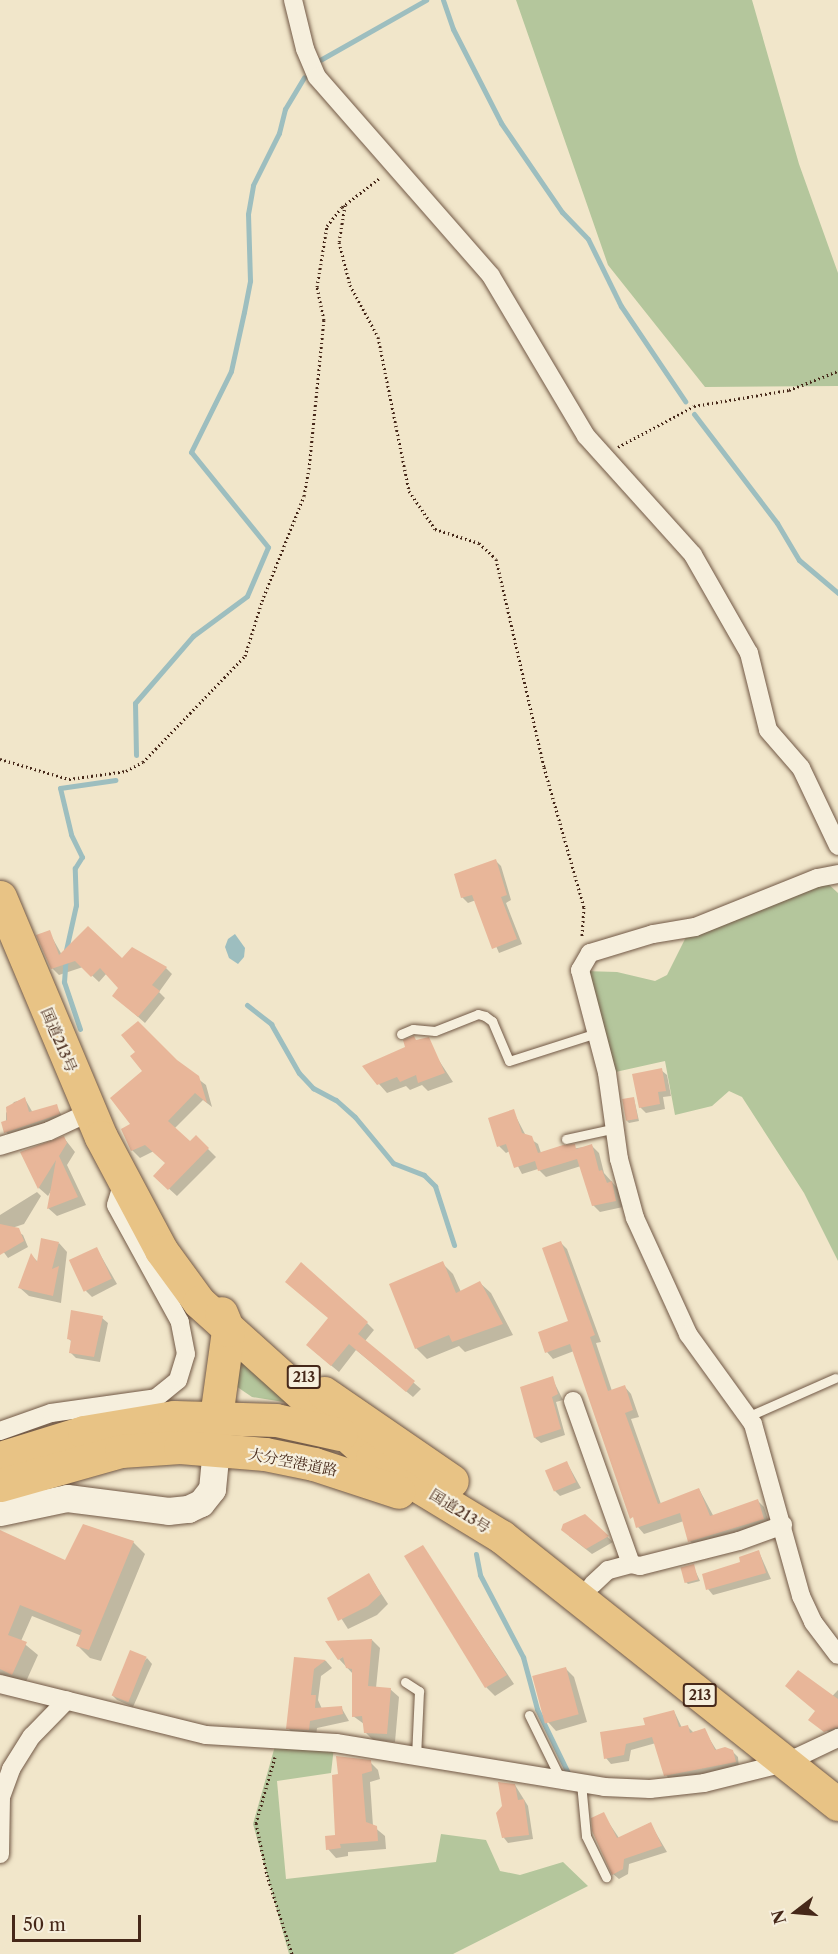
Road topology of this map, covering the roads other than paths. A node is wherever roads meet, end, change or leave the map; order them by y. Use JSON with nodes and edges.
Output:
{"nodes":[{"id":1,"x":293,"y":0,"type":"edge"},
{"id":2,"x":838,"y":846,"type":"edge"},
{"id":3,"x":838,"y":874,"type":"edge"},
{"id":4,"x":0,"y":897,"type":"edge"},
{"id":5,"x":597,"y":1033,"type":"junction"},
{"id":6,"x":401,"y":1034,"type":"dead end"},
{"id":7,"x":90,"y":1112,"type":"junction"},
{"id":8,"x":616,"y":1128,"type":"junction"},
{"id":9,"x":566,"y":1139,"type":"dead end"},
{"id":10,"x":0,"y":1146,"type":"edge"},
{"id":11,"x":123,"y":1182,"type":"junction"},
{"id":12,"x":180,"y":1256,"type":"junction"},
{"id":13,"x":199,"y":1302,"type":"junction"},
{"id":14,"x":228,"y":1330,"type":"junction"},
{"id":15,"x":835,"y":1378,"type":"dead end"},
{"id":16,"x":573,"y":1401,"type":"dead end"},
{"id":17,"x":216,"y":1416,"type":"junction"},
{"id":18,"x":748,"y":1416,"type":"junction"},
{"id":19,"x":0,"y":1431,"type":"edge"},
{"id":20,"x":344,"y":1435,"type":"junction"},
{"id":21,"x":216,"y":1448,"type":"junction"},
{"id":22,"x":0,"y":1458,"type":"edge"},
{"id":23,"x":444,"y":1476,"type":"junction"},
{"id":24,"x":0,"y":1485,"type":"edge"},
{"id":25,"x":0,"y":1512,"type":"edge"},
{"id":26,"x":783,"y":1525,"type":"junction"},
{"id":27,"x":631,"y":1564,"type":"junction"},
{"id":28,"x":593,"y":1584,"type":"junction"},
{"id":29,"x":561,"y":1586,"type":"junction"},
{"id":30,"x":838,"y":1655,"type":"edge"},
{"id":31,"x":405,"y":1682,"type":"dead end"},
{"id":32,"x":0,"y":1684,"type":"edge"},
{"id":33,"x":67,"y":1700,"type":"junction"},
{"id":34,"x":529,"y":1715,"type":"dead end"},
{"id":35,"x":838,"y":1738,"type":"edge"},
{"id":36,"x":416,"y":1756,"type":"junction"},
{"id":37,"x":797,"y":1758,"type":"junction"},
{"id":38,"x":838,"y":1776,"type":"edge"},
{"id":39,"x":561,"y":1780,"type":"junction"},
{"id":40,"x":581,"y":1783,"type":"junction"},
{"id":41,"x":838,"y":1804,"type":"edge"},
{"id":42,"x":0,"y":1854,"type":"edge"},
{"id":43,"x":606,"y":1877,"type":"dead end"}],
"edges":[{"from":1,"to":2,"type":"street"},
{"from":3,"to":5,"type":"street"},
{"from":4,"to":7,"type":"highway","name":"国道213号","number":"213"},
{"from":5,"to":6,"type":"lane"},
{"from":5,"to":8,"type":"street"},
{"from":7,"to":10,"type":"street"},
{"from":7,"to":11,"type":"highway","name":"国道213号","number":"213"},
{"from":8,"to":9,"type":"lane"},
{"from":8,"to":18,"type":"street"},
{"from":11,"to":12,"type":"highway","name":"国道213号","number":"213"},
{"from":11,"to":13,"type":"highway","name":"国道213号","number":"213"},
{"from":11,"to":19,"type":"street"},
{"from":12,"to":14,"type":"highway"},
{"from":12,"to":23,"type":"highway","name":"国道213号","number":"213"},
{"from":13,"to":14,"type":"highway","name":"国道213号","number":"213"},
{"from":13,"to":17,"type":"highway"},
{"from":14,"to":17,"type":"highway"},
{"from":14,"to":20,"type":"highway","name":"国道213号","number":"213"},
{"from":15,"to":18,"type":"lane"},
{"from":16,"to":27,"type":"street"},
{"from":17,"to":20,"type":"highway","number":"213"},
{"from":17,"to":21,"type":"highway"},
{"from":17,"to":22,"type":"highway","number":"213"},
{"from":18,"to":26,"type":"street"},
{"from":20,"to":23,"type":"highway","number":"213"},
{"from":20,"to":29,"type":"highway","name":"国道213号","number":"213"},
{"from":21,"to":24,"type":"highway","name":"大分空港道路","number":"213"},
{"from":21,"to":25,"type":"street"},
{"from":21,"to":29,"type":"highway","name":"大分空港道路","number":"213"},
{"from":23,"to":28,"type":"highway","name":"国道213号","number":"213"},
{"from":26,"to":27,"type":"street"},
{"from":26,"to":30,"type":"street"},
{"from":27,"to":28,"type":"street"},
{"from":28,"to":37,"type":"highway","name":"国道213号","number":"213"},
{"from":29,"to":37,"type":"highway","name":"国道213号","number":"213"},
{"from":31,"to":36,"type":"lane"},
{"from":32,"to":33,"type":"street"},
{"from":33,"to":36,"type":"street"},
{"from":33,"to":42,"type":"street"},
{"from":34,"to":39,"type":"lane"},
{"from":35,"to":37,"type":"street"},
{"from":36,"to":39,"type":"street"},
{"from":37,"to":38,"type":"highway","name":"国道213号","number":"213"},
{"from":37,"to":40,"type":"street"},
{"from":37,"to":41,"type":"highway","name":"国道213号","number":"213"},
{"from":39,"to":40,"type":"street"},
{"from":40,"to":43,"type":"lane"}]}
